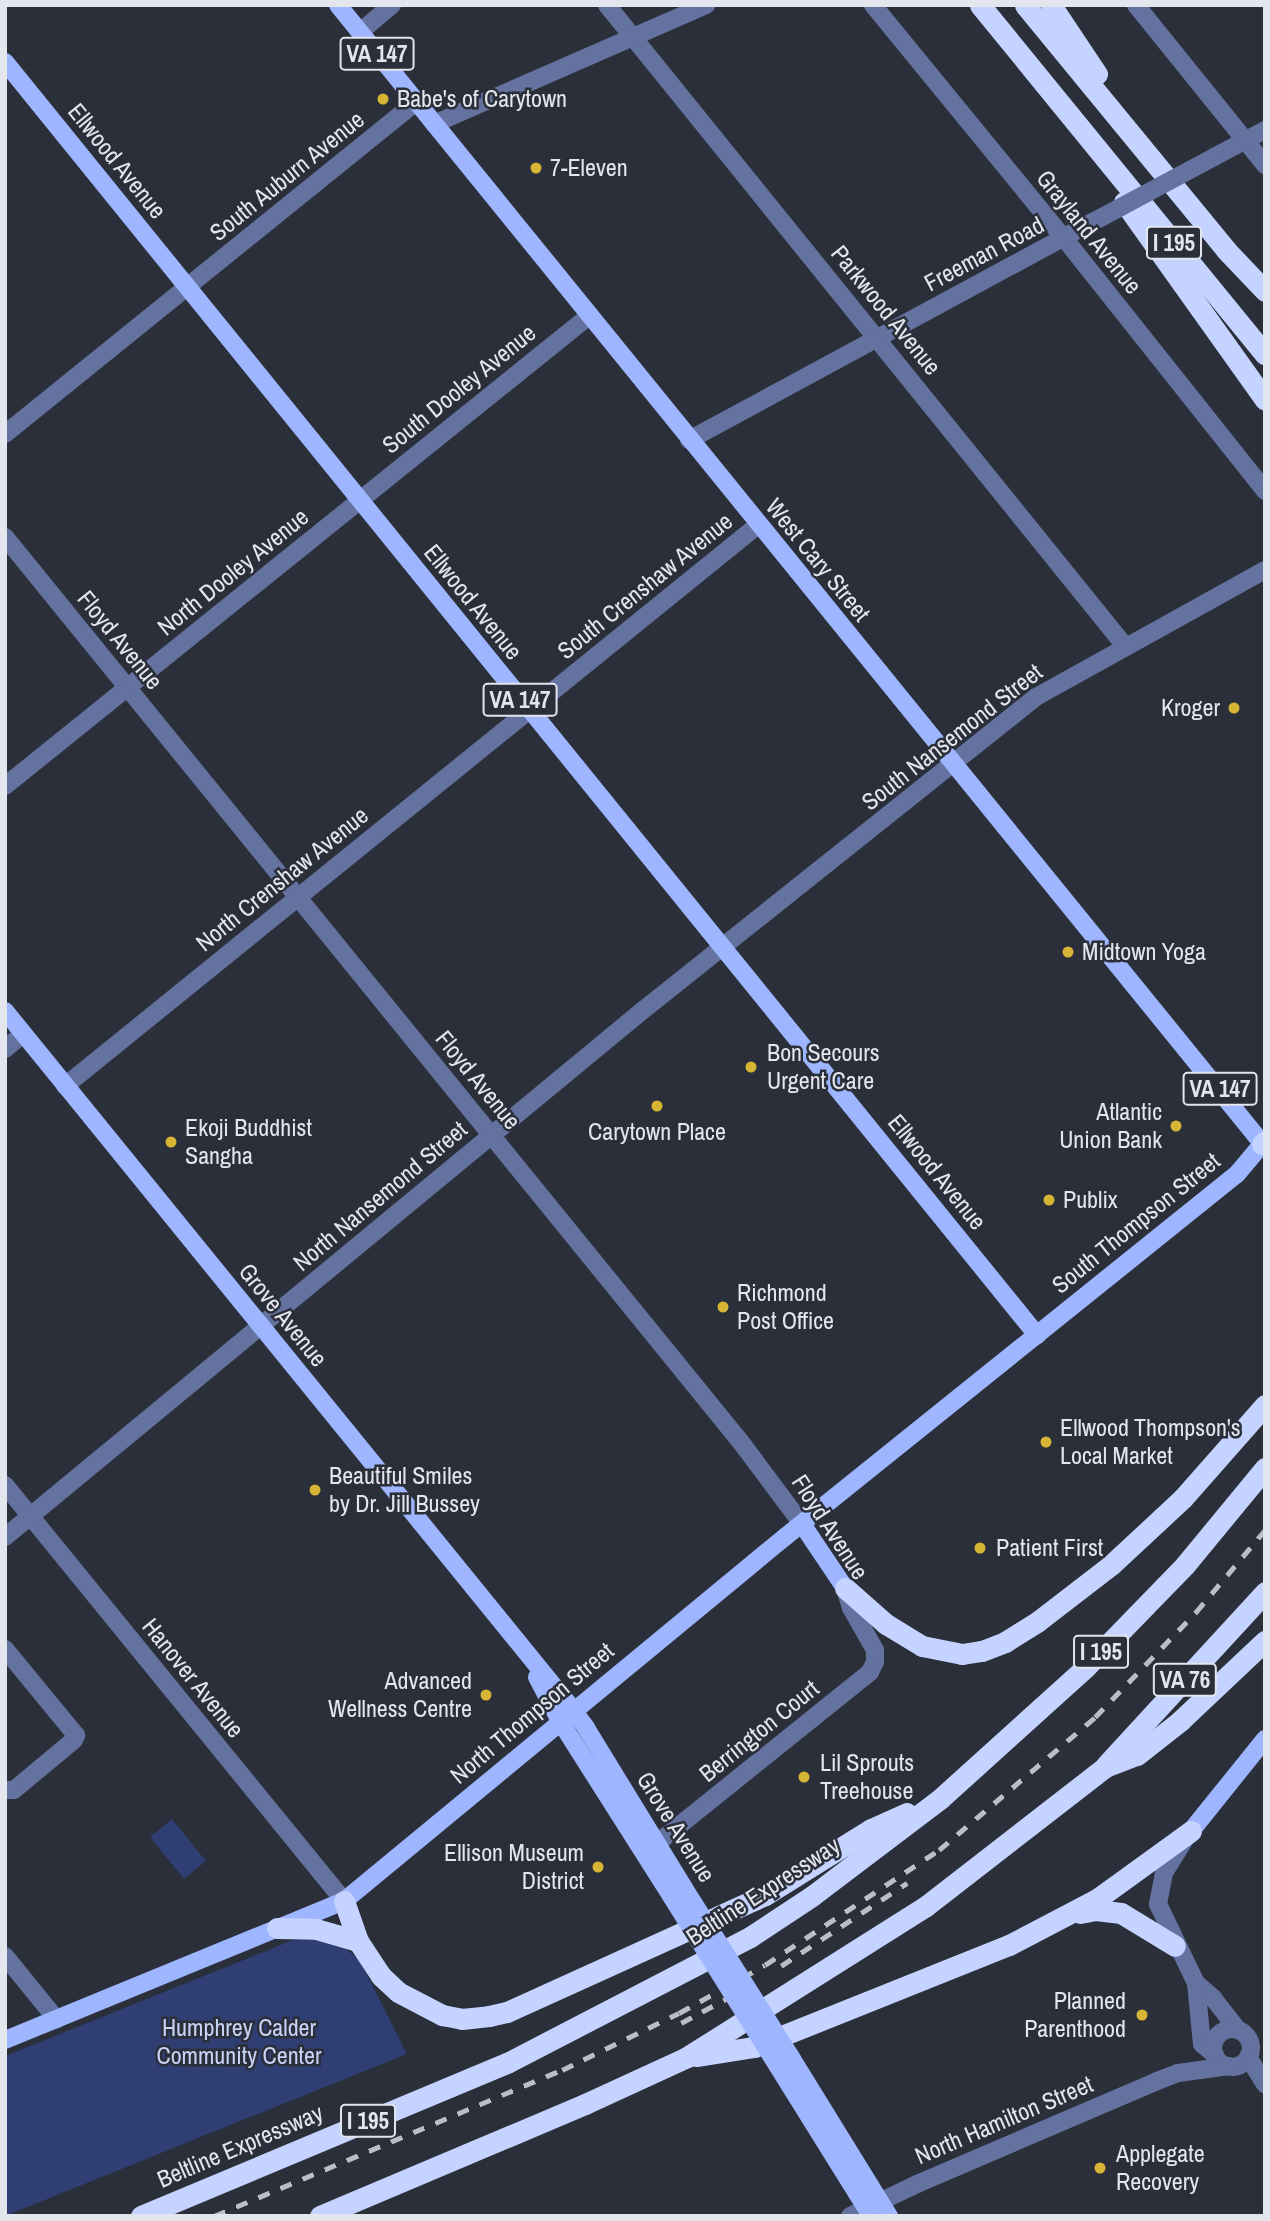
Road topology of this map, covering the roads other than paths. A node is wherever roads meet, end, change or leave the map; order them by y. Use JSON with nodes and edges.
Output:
{"nodes":[{"id":1,"x":338,"y":5,"type":"edge"},
{"id":2,"x":392,"y":5,"type":"edge"},
{"id":3,"x":607,"y":5,"type":"edge"},
{"id":4,"x":706,"y":5,"type":"edge"},
{"id":5,"x":873,"y":5,"type":"edge"},
{"id":6,"x":980,"y":5,"type":"edge"},
{"id":7,"x":1025,"y":5,"type":"edge"},
{"id":8,"x":1051,"y":5,"type":"edge"},
{"id":9,"x":1136,"y":5,"type":"edge"},
{"id":10,"x":360,"y":32,"type":"junction"},
{"id":11,"x":634,"y":38,"type":"junction"},
{"id":12,"x":5,"y":62,"type":"edge"},
{"id":13,"x":416,"y":102,"type":"junction"},
{"id":14,"x":434,"y":124,"type":"junction"},
{"id":15,"x":1265,"y":130,"type":"edge"},
{"id":16,"x":1083,"y":131,"type":"junction"},
{"id":17,"x":1245,"y":140,"type":"junction"},
{"id":18,"x":1153,"y":161,"type":"junction"},
{"id":19,"x":1265,"y":165,"type":"edge"},
{"id":20,"x":1064,"y":238,"type":"junction"},
{"id":21,"x":189,"y":288,"type":"junction"},
{"id":22,"x":1265,"y":291,"type":"edge"},
{"id":23,"x":589,"y":316,"type":"junction"},
{"id":24,"x":878,"y":338,"type":"junction"},
{"id":25,"x":1265,"y":354,"type":"edge"},
{"id":26,"x":1265,"y":400,"type":"edge"},
{"id":27,"x":5,"y":434,"type":"edge"},
{"id":28,"x":689,"y":440,"type":"junction"},
{"id":29,"x":1265,"y":491,"type":"edge"},
{"id":30,"x":360,"y":500,"type":"junction"},
{"id":31,"x":758,"y":525,"type":"junction"},
{"id":32,"x":5,"y":537,"type":"edge"},
{"id":33,"x":1265,"y":570,"type":"edge"},
{"id":34,"x":1125,"y":646,"type":"junction"},
{"id":35,"x":127,"y":688,"type":"junction"},
{"id":36,"x":530,"y":711,"type":"junction"},
{"id":37,"x":951,"y":764,"type":"junction"},
{"id":38,"x":5,"y":786,"type":"edge"},
{"id":39,"x":298,"y":898,"type":"junction"},
{"id":40,"x":723,"y":948,"type":"junction"},
{"id":41,"x":7,"y":1018,"type":"edge"},
{"id":42,"x":23,"y":1034,"type":"junction"},
{"id":43,"x":5,"y":1049,"type":"edge"},
{"id":44,"x":65,"y":1086,"type":"junction"},
{"id":45,"x":491,"y":1135,"type":"junction"},
{"id":46,"x":1264,"y":1147,"type":"edge"},
{"id":47,"x":260,"y":1326,"type":"junction"},
{"id":48,"x":1037,"y":1335,"type":"junction"},
{"id":49,"x":1265,"y":1405,"type":"edge"},
{"id":50,"x":1265,"y":1468,"type":"edge"},
{"id":51,"x":5,"y":1485,"type":"edge"},
{"id":52,"x":31,"y":1516,"type":"junction"},
{"id":53,"x":802,"y":1524,"type":"junction"},
{"id":54,"x":5,"y":1537,"type":"edge"},
{"id":55,"x":845,"y":1588,"type":"junction"},
{"id":56,"x":1265,"y":1592,"type":"edge"},
{"id":57,"x":1265,"y":1641,"type":"edge"},
{"id":58,"x":7,"y":1655,"type":"edge"},
{"id":59,"x":870,"y":1672,"type":"joint"},
{"id":60,"x":567,"y":1716,"type":"junction"},
{"id":61,"x":1265,"y":1739,"type":"edge"},
{"id":62,"x":1105,"y":1767,"type":"junction"},
{"id":63,"x":5,"y":1790,"type":"edge"},
{"id":64,"x":941,"y":1797,"type":"junction"},
{"id":65,"x":1191,"y":1831,"type":"junction"},
{"id":66,"x":650,"y":1849,"type":"junction"},
{"id":67,"x":344,"y":1901,"type":"junction"},
{"id":68,"x":1065,"y":1917,"type":"junction"},
{"id":69,"x":277,"y":1927,"type":"junction"},
{"id":70,"x":358,"y":1941,"type":"junction"},
{"id":71,"x":1175,"y":1946,"type":"junction"},
{"id":72,"x":5,"y":1956,"type":"edge"},
{"id":73,"x":1196,"y":1983,"type":"junction"},
{"id":74,"x":57,"y":2020,"type":"junction"},
{"id":75,"x":1238,"y":2030,"type":"junction"},
{"id":76,"x":5,"y":2040,"type":"edge"},
{"id":77,"x":1211,"y":2046,"type":"junction"},
{"id":78,"x":1254,"y":2049,"type":"edge"},
{"id":79,"x":687,"y":2057,"type":"junction"},
{"id":80,"x":1230,"y":2066,"type":"junction"},
{"id":81,"x":1178,"y":2073,"type":"junction"},
{"id":82,"x":1265,"y":2084,"type":"edge"},
{"id":83,"x":871,"y":2211,"type":"edge"},
{"id":84,"x":141,"y":2216,"type":"edge"},
{"id":85,"x":320,"y":2216,"type":"edge"}],
"edges":[{"from":1,"to":10,"type":"main road","name":"West Cary Street","number":"VA 147"},
{"from":2,"to":10,"type":"street"},
{"from":3,"to":11,"type":"street","name":"Parkwood Avenue"},
{"from":4,"to":11,"type":"street"},
{"from":5,"to":20,"type":"street","name":"Grayland Avenue"},
{"from":6,"to":16,"type":"highway","number":"I 195"},
{"from":7,"to":18,"type":"highway","number":"I 195"},
{"from":8,"to":18,"type":"highway"},
{"from":9,"to":17,"type":"street"},
{"from":10,"to":13,"type":"main road","name":"West Cary Street","number":"VA 147"},
{"from":11,"to":14,"type":"street"},
{"from":11,"to":24,"type":"street","name":"Parkwood Avenue"},
{"from":12,"to":21,"type":"main road","name":"Ellwood Avenue","number":"VA 147"},
{"from":13,"to":14,"type":"main road","name":"West Cary Street","number":"VA 147"},
{"from":13,"to":21,"type":"street","name":"South Auburn Avenue"},
{"from":14,"to":23,"type":"main road","name":"West Cary Street","number":"VA 147"},
{"from":15,"to":17,"type":"street","name":"Freeman Road"},
{"from":16,"to":25,"type":"highway","number":"I 195"},
{"from":16,"to":26,"type":"highway"},
{"from":17,"to":19,"type":"street"},
{"from":17,"to":20,"type":"street","name":"Freeman Road","bridge":true},
{"from":18,"to":22,"type":"highway","number":"I 195"},
{"from":20,"to":24,"type":"street","name":"Freeman Road"},
{"from":20,"to":29,"type":"street","name":"Grayland Avenue"},
{"from":21,"to":27,"type":"street","name":"South Auburn Avenue"},
{"from":21,"to":30,"type":"main road","name":"Ellwood Avenue","number":"VA 147"},
{"from":23,"to":28,"type":"main road","name":"West Cary Street","number":"VA 147"},
{"from":23,"to":30,"type":"street","name":"South Dooley Avenue"},
{"from":24,"to":28,"type":"street","name":"Freeman Road"},
{"from":24,"to":34,"type":"street","name":"Parkwood Avenue"},
{"from":28,"to":31,"type":"main road","name":"West Cary Street","number":"VA 147"},
{"from":30,"to":35,"type":"street","name":"North Dooley Avenue"},
{"from":30,"to":36,"type":"main road","name":"Ellwood Avenue","number":"VA 147"},
{"from":31,"to":36,"type":"street","name":"South Crenshaw Avenue"},
{"from":31,"to":37,"type":"main road","name":"West Cary Street","number":"VA 147"},
{"from":32,"to":35,"type":"street","name":"Floyd Avenue"},
{"from":33,"to":34,"type":"street","name":"South Nansemond Street"},
{"from":34,"to":37,"type":"street","name":"South Nansemond Street"},
{"from":35,"to":38,"type":"street","name":"North Dooley Avenue"},
{"from":35,"to":39,"type":"street","name":"Floyd Avenue"},
{"from":36,"to":39,"type":"street","name":"North Crenshaw Avenue"},
{"from":36,"to":40,"type":"main road","name":"Ellwood Avenue","number":"VA 147"},
{"from":37,"to":40,"type":"street","name":"South Nansemond Street"},
{"from":37,"to":46,"type":"main road","name":"West Cary Street","number":"VA 147"},
{"from":39,"to":44,"type":"street","name":"North Crenshaw Avenue"},
{"from":39,"to":45,"type":"street","name":"Floyd Avenue"},
{"from":40,"to":45,"type":"street","name":"North Nansemond Street"},
{"from":40,"to":48,"type":"main road","name":"Ellwood Avenue","number":"VA 147"},
{"from":41,"to":42,"type":"main road","name":"Grove Avenue"},
{"from":42,"to":43,"type":"street"},
{"from":42,"to":44,"type":"main road","name":"Grove Avenue"},
{"from":44,"to":47,"type":"main road","name":"Grove Avenue"},
{"from":45,"to":47,"type":"street","name":"North Nansemond Street"},
{"from":45,"to":53,"type":"street","name":"Floyd Avenue"},
{"from":46,"to":48,"type":"main road","name":"South Thompson Street","number":"VA 147"},
{"from":47,"to":52,"type":"street","name":"North Nansemond Street"},
{"from":47,"to":60,"type":"main road","name":"Grove Avenue"},
{"from":48,"to":53,"type":"main road","name":"North Thompson Street"},
{"from":49,"to":55,"type":"highway"},
{"from":50,"to":64,"type":"highway","name":"Beltline Expressway","number":"I 195"},
{"from":51,"to":52,"type":"street","name":"Hanover Avenue"},
{"from":52,"to":54,"type":"street","name":"North Nansemond Street"},
{"from":52,"to":67,"type":"street","name":"Hanover Avenue"},
{"from":53,"to":55,"type":"main road","name":"Floyd Avenue"},
{"from":53,"to":60,"type":"main road","name":"North Thompson Street"},
{"from":55,"to":59,"type":"street","name":"Floyd Avenue"},
{"from":56,"to":62,"type":"highway","number":"VA 76"},
{"from":57,"to":62,"type":"highway"},
{"from":58,"to":63,"type":"street"},
{"from":59,"to":66,"type":"street","name":"Berrington Court"},
{"from":60,"to":66,"type":"main road","name":"Grove Avenue"},
{"from":60,"to":67,"type":"main road","name":"North Thompson Street"},
{"from":61,"to":65,"type":"main road"},
{"from":62,"to":79,"type":"highway"},
{"from":64,"to":70,"type":"highway"},
{"from":64,"to":84,"type":"highway","name":"Beltline Expressway","number":"I 195"},
{"from":65,"to":68,"type":"highway"},
{"from":65,"to":71,"type":"street"},
{"from":66,"to":83,"type":"main road","name":"Grove Avenue","bridge":true},
{"from":67,"to":69,"type":"main road","name":"North Thompson Street"},
{"from":67,"to":70,"type":"highway"},
{"from":68,"to":71,"type":"highway"},
{"from":68,"to":79,"type":"highway"},
{"from":69,"to":70,"type":"highway"},
{"from":69,"to":74,"type":"main road","name":"North Thompson Street"},
{"from":71,"to":73,"type":"street"},
{"from":72,"to":74,"type":"street"},
{"from":73,"to":75,"type":"street"},
{"from":73,"to":77,"type":"street"},
{"from":74,"to":76,"type":"main road","name":"North Thompson Street"},
{"from":75,"to":77,"type":"street"},
{"from":75,"to":78,"type":"street"},
{"from":77,"to":80,"type":"street"},
{"from":77,"to":81,"type":"street","name":"North Hamilton Street"},
{"from":78,"to":80,"type":"street"},
{"from":78,"to":82,"type":"street"},
{"from":79,"to":85,"type":"highway"},
{"from":80,"to":81,"type":"street","name":"North Hamilton Street"},
{"from":81,"to":83,"type":"street","name":"North Hamilton Street"}]}
